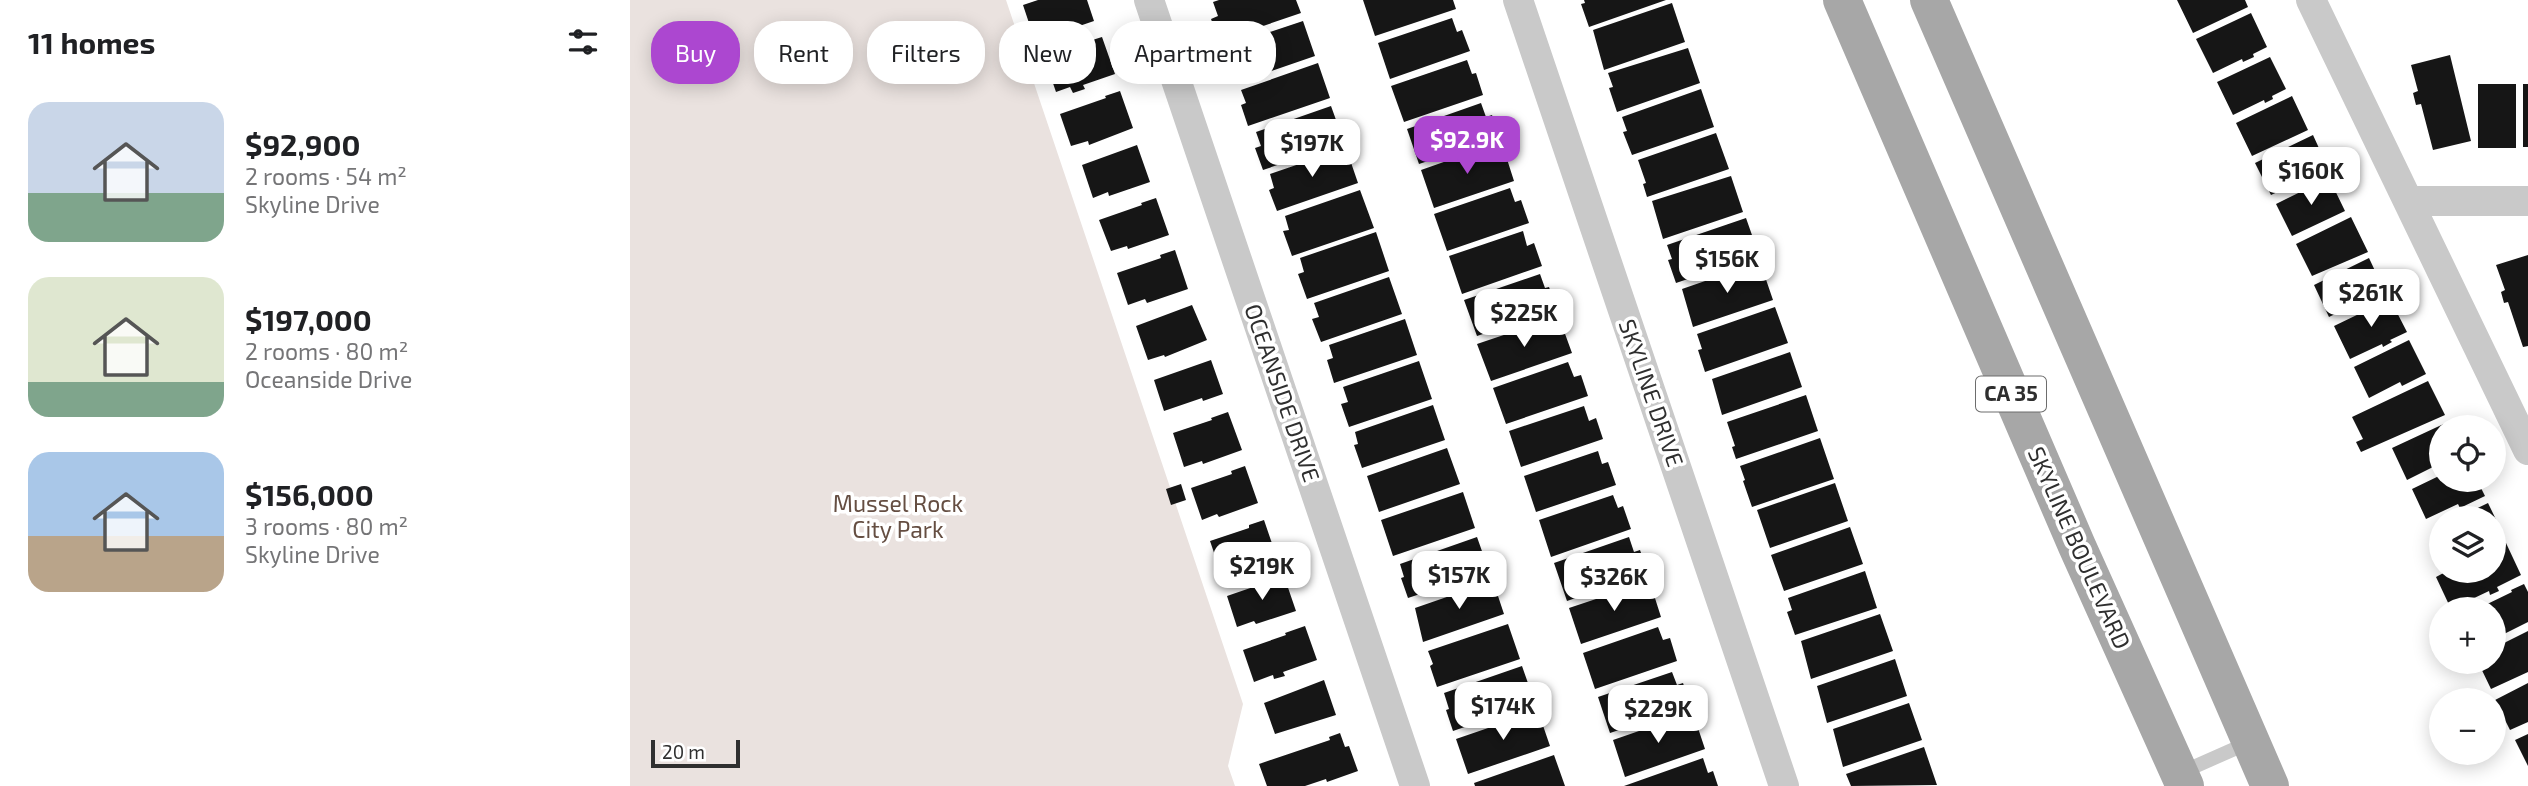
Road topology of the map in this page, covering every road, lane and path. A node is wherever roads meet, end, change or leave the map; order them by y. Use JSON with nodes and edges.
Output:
{"nodes":[{"id":1,"x":1149,"y":0,"type":"edge"},
{"id":2,"x":1518,"y":0,"type":"edge"},
{"id":3,"x":1842,"y":0,"type":"edge"},
{"id":4,"x":1929,"y":0,"type":"edge"},
{"id":5,"x":2311,"y":0,"type":"edge"},
{"id":6,"x":2408,"y":201,"type":"junction"},
{"id":7,"x":2528,"y":201,"type":"edge"},
{"id":8,"x":2528,"y":450,"type":"edge"},
{"id":9,"x":2251,"y":742,"type":"junction"},
{"id":10,"x":2182,"y":780,"type":"edge"},
{"id":11,"x":1415,"y":786,"type":"edge"},
{"id":12,"x":1784,"y":786,"type":"edge"},
{"id":13,"x":2270,"y":786,"type":"edge"}],
"edges":[{"from":1,"to":11,"type":"street","name":"OCEANSIDE DRIVE"},
{"from":2,"to":12,"type":"street","name":"SKYLINE DRIVE"},
{"from":3,"to":10,"type":"main road","name":"SKYLINE BOULEVARD","number":"CA 35"},
{"from":4,"to":9,"type":"main road"},
{"from":5,"to":6,"type":"street"},
{"from":6,"to":7,"type":"street"},
{"from":6,"to":8,"type":"street"},
{"from":9,"to":10,"type":"lane"},
{"from":9,"to":13,"type":"main road"}]}
